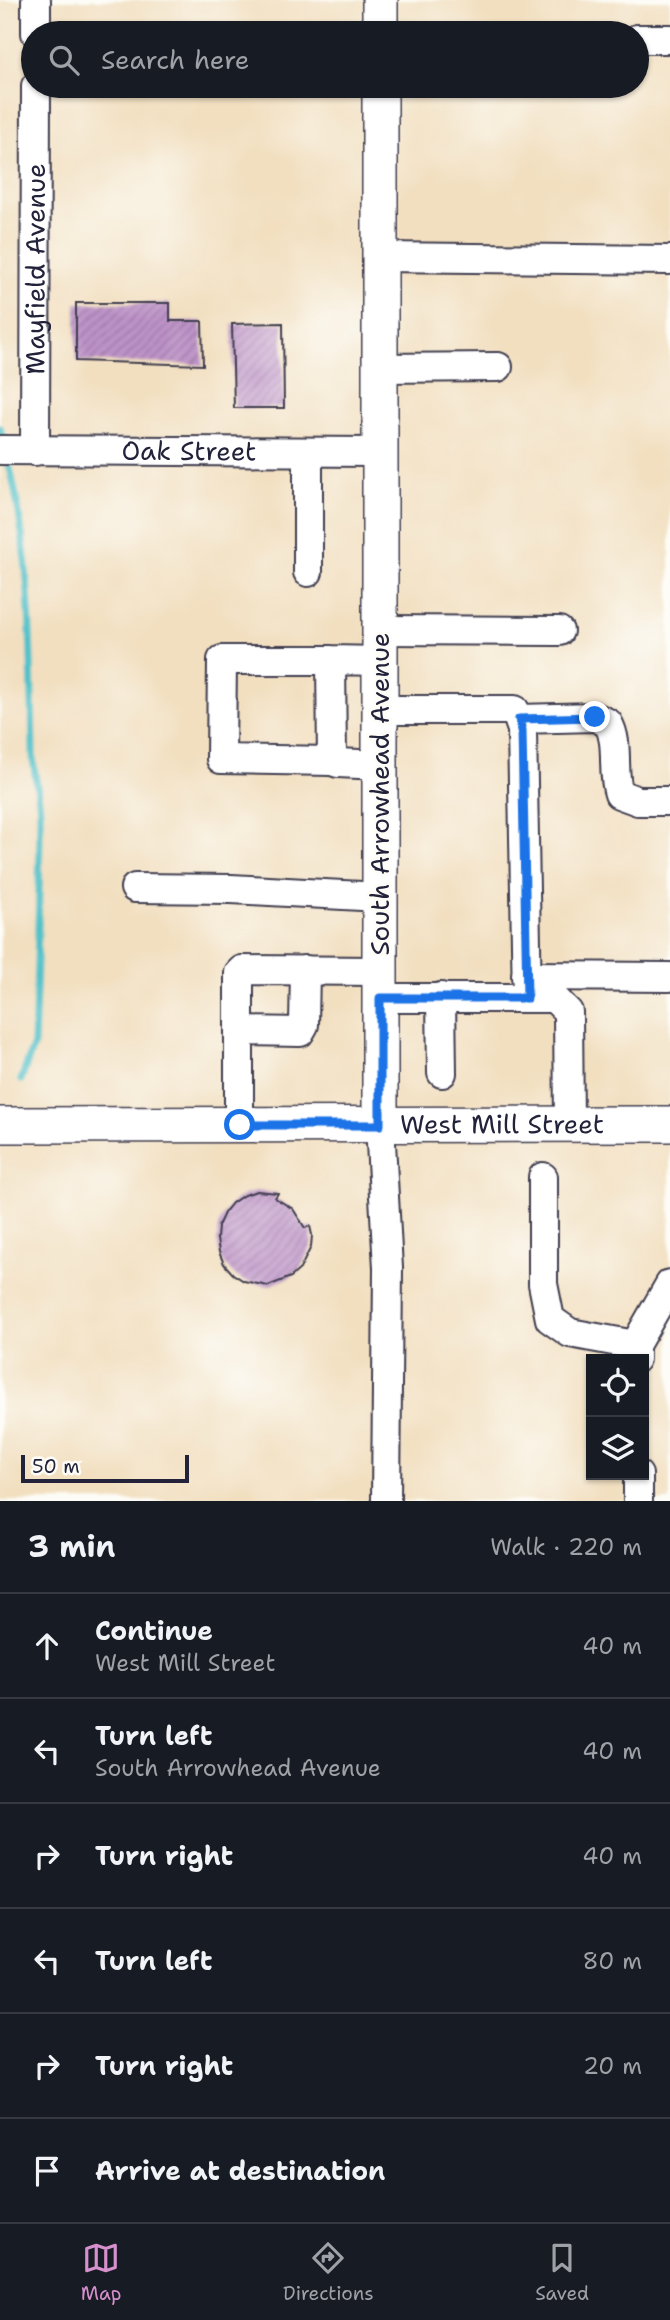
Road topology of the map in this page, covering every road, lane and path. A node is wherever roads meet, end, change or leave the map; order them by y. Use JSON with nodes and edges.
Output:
{"nodes":[{"id":1,"x":36,"y":0,"type":"edge"},
{"id":2,"x":380,"y":0,"type":"edge"},
{"id":3,"x":36,"y":21,"type":"edge"},
{"id":4,"x":380,"y":21,"type":"edge"},
{"id":5,"x":649,"y":39,"type":"edge"},
{"id":6,"x":670,"y":39,"type":"edge"},
{"id":7,"x":35,"y":98,"type":"edge"},
{"id":8,"x":380,"y":98,"type":"edge"},
{"id":9,"x":380,"y":257,"type":"junction"},
{"id":10,"x":670,"y":260,"type":"edge"},
{"id":11,"x":498,"y":367,"type":"dead end"},
{"id":12,"x":379,"y":368,"type":"junction"},
{"id":13,"x":16,"y":451,"type":"edge"},
{"id":14,"x":308,"y":452,"type":"junction"},
{"id":15,"x":379,"y":452,"type":"junction"},
{"id":16,"x":308,"y":572,"type":"dead end"},
{"id":17,"x":559,"y":631,"type":"dead end"},
{"id":18,"x":380,"y":645,"type":"junction"},
{"id":19,"x":331,"y":660,"type":"junction"},
{"id":20,"x":379,"y":709,"type":"junction"},
{"id":21,"x":519,"y":719,"type":"junction"},
{"id":22,"x":332,"y":761,"type":"junction"},
{"id":23,"x":380,"y":765,"type":"junction"},
{"id":24,"x":670,"y":800,"type":"edge"},
{"id":25,"x":135,"y":888,"type":"dead end"},
{"id":26,"x":380,"y":897,"type":"junction"},
{"id":27,"x":304,"y":970,"type":"junction"},
{"id":28,"x":670,"y":977,"type":"edge"},
{"id":29,"x":380,"y":984,"type":"junction"},
{"id":30,"x":527,"y":987,"type":"junction"},
{"id":31,"x":441,"y":997,"type":"junction"},
{"id":32,"x":239,"y":1031,"type":"junction"},
{"id":33,"x":442,"y":1073,"type":"dead end"},
{"id":34,"x":569,"y":1124,"type":"junction"},
{"id":35,"x":670,"y":1124,"type":"edge"},
{"id":36,"x":0,"y":1125,"type":"edge"},
{"id":37,"x":240,"y":1125,"type":"junction"},
{"id":38,"x":380,"y":1125,"type":"junction"},
{"id":39,"x":542,"y":1177,"type":"dead end"},
{"id":40,"x":670,"y":1284,"type":"edge"},
{"id":41,"x":635,"y":1352,"type":"edge"},
{"id":42,"x":638,"y":1480,"type":"edge"},
{"id":43,"x":386,"y":1501,"type":"edge"},
{"id":44,"x":638,"y":1501,"type":"edge"}],
"edges":[{"from":1,"to":3,"type":"street"},
{"from":2,"to":4,"type":"main road"},
{"from":5,"to":6,"type":"street"},
{"from":7,"to":13,"type":"street","name":"Mayfield Avenue"},
{"from":8,"to":9,"type":"main road","name":"South Arrowhead Avenue"},
{"from":9,"to":10,"type":"street"},
{"from":9,"to":12,"type":"main road","name":"South Arrowhead Avenue"},
{"from":11,"to":12,"type":"street"},
{"from":12,"to":15,"type":"main road","name":"South Arrowhead Avenue"},
{"from":13,"to":14,"type":"street","name":"Oak Street"},
{"from":14,"to":15,"type":"street","name":"Oak Street"},
{"from":14,"to":16,"type":"street"},
{"from":15,"to":18,"type":"main road","name":"South Arrowhead Avenue"},
{"from":17,"to":18,"type":"street"},
{"from":18,"to":19,"type":"street"},
{"from":18,"to":20,"type":"main road","name":"South Arrowhead Avenue"},
{"from":19,"to":22,"type":"street"},
{"from":19,"to":22,"type":"street"},
{"from":20,"to":21,"type":"street"},
{"from":20,"to":23,"type":"main road","name":"South Arrowhead Avenue"},
{"from":21,"to":24,"type":"street"},
{"from":21,"to":30,"type":"street"},
{"from":22,"to":23,"type":"street"},
{"from":23,"to":26,"type":"main road","name":"South Arrowhead Avenue"},
{"from":25,"to":26,"type":"street"},
{"from":26,"to":29,"type":"main road","name":"South Arrowhead Avenue"},
{"from":27,"to":29,"type":"street"},
{"from":27,"to":32,"type":"street"},
{"from":27,"to":32,"type":"street"},
{"from":28,"to":30,"type":"street"},
{"from":29,"to":31,"type":"street"},
{"from":29,"to":38,"type":"main road","name":"South Arrowhead Avenue"},
{"from":30,"to":31,"type":"street"},
{"from":30,"to":34,"type":"street"},
{"from":31,"to":33,"type":"street"},
{"from":32,"to":37,"type":"street"},
{"from":34,"to":35,"type":"main road","name":"West Mill Street"},
{"from":34,"to":38,"type":"main road","name":"West Mill Street"},
{"from":36,"to":37,"type":"main road","name":"West Mill Street"},
{"from":37,"to":38,"type":"main road","name":"West Mill Street"},
{"from":38,"to":43,"type":"street","name":"South Arrowhead Avenue"},
{"from":39,"to":41,"type":"street"},
{"from":40,"to":41,"type":"street"},
{"from":42,"to":44,"type":"street"}]}
